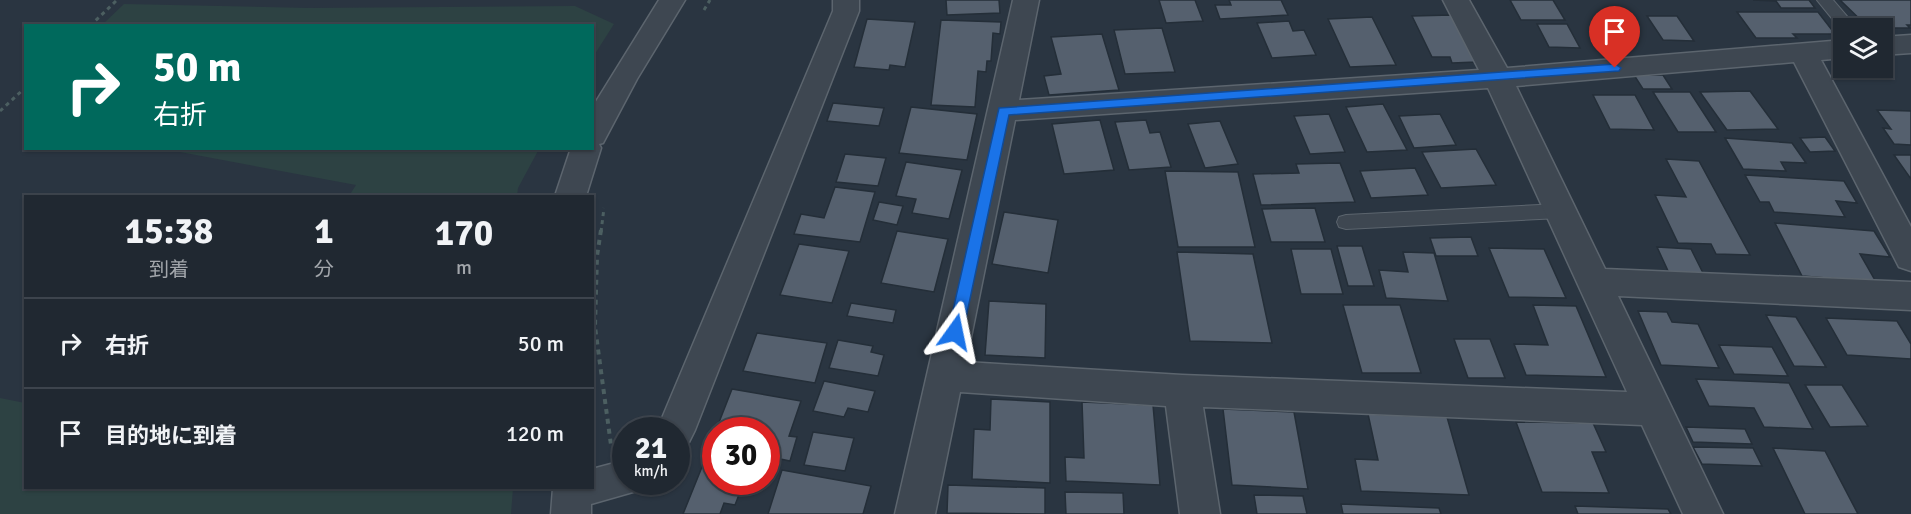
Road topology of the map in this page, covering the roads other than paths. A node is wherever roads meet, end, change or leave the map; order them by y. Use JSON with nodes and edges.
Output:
{"nodes":[{"id":1,"x":672,"y":0,"type":"edge"},
{"id":2,"x":846,"y":0,"type":"edge"},
{"id":3,"x":1026,"y":0,"type":"edge"},
{"id":4,"x":1456,"y":0,"type":"edge"},
{"id":5,"x":1824,"y":0,"type":"edge"},
{"id":6,"x":1840,"y":18,"type":"edge"},
{"id":7,"x":1911,"y":44,"type":"edge"},
{"id":8,"x":1893,"y":45,"type":"edge"},
{"id":9,"x":1833,"y":50,"type":"edge"},
{"id":10,"x":1803,"y":53,"type":"junction"},
{"id":11,"x":1498,"y":78,"type":"junction"},
{"id":12,"x":1003,"y":111,"type":"junction"},
{"id":13,"x":594,"y":132,"type":"edge"},
{"id":14,"x":585,"y":150,"type":"edge"},
{"id":15,"x":570,"y":195,"type":"edge"},
{"id":16,"x":1560,"y":211,"type":"junction"},
{"id":17,"x":1346,"y":222,"type":"dead end"},
{"id":18,"x":1911,"y":258,"type":"edge"},
{"id":19,"x":1592,"y":282,"type":"junction"},
{"id":20,"x":1911,"y":296,"type":"edge"},
{"id":21,"x":946,"y":376,"type":"junction"},
{"id":22,"x":1182,"y":391,"type":"junction"},
{"id":23,"x":1652,"y":409,"type":"junction"},
{"id":24,"x":681,"y":417,"type":"edge"},
{"id":25,"x":915,"y":514,"type":"edge"},
{"id":26,"x":1200,"y":514,"type":"edge"},
{"id":27,"x":1703,"y":514,"type":"edge"}],
"edges":[{"from":1,"to":13,"type":"street"},
{"from":2,"to":24,"type":"street"},
{"from":3,"to":12,"type":"street"},
{"from":4,"to":11,"type":"street"},
{"from":5,"to":6,"type":"lane"},
{"from":7,"to":8,"type":"street"},
{"from":9,"to":10,"type":"street"},
{"from":10,"to":11,"type":"street"},
{"from":10,"to":18,"type":"street"},
{"from":11,"to":12,"type":"street"},
{"from":11,"to":16,"type":"street"},
{"from":12,"to":21,"type":"street"},
{"from":14,"to":15,"type":"street"},
{"from":16,"to":17,"type":"lane"},
{"from":16,"to":19,"type":"street"},
{"from":19,"to":20,"type":"street"},
{"from":19,"to":23,"type":"street"},
{"from":21,"to":22,"type":"street"},
{"from":21,"to":25,"type":"street"},
{"from":22,"to":23,"type":"street"},
{"from":22,"to":26,"type":"street"},
{"from":23,"to":27,"type":"street"}]}
